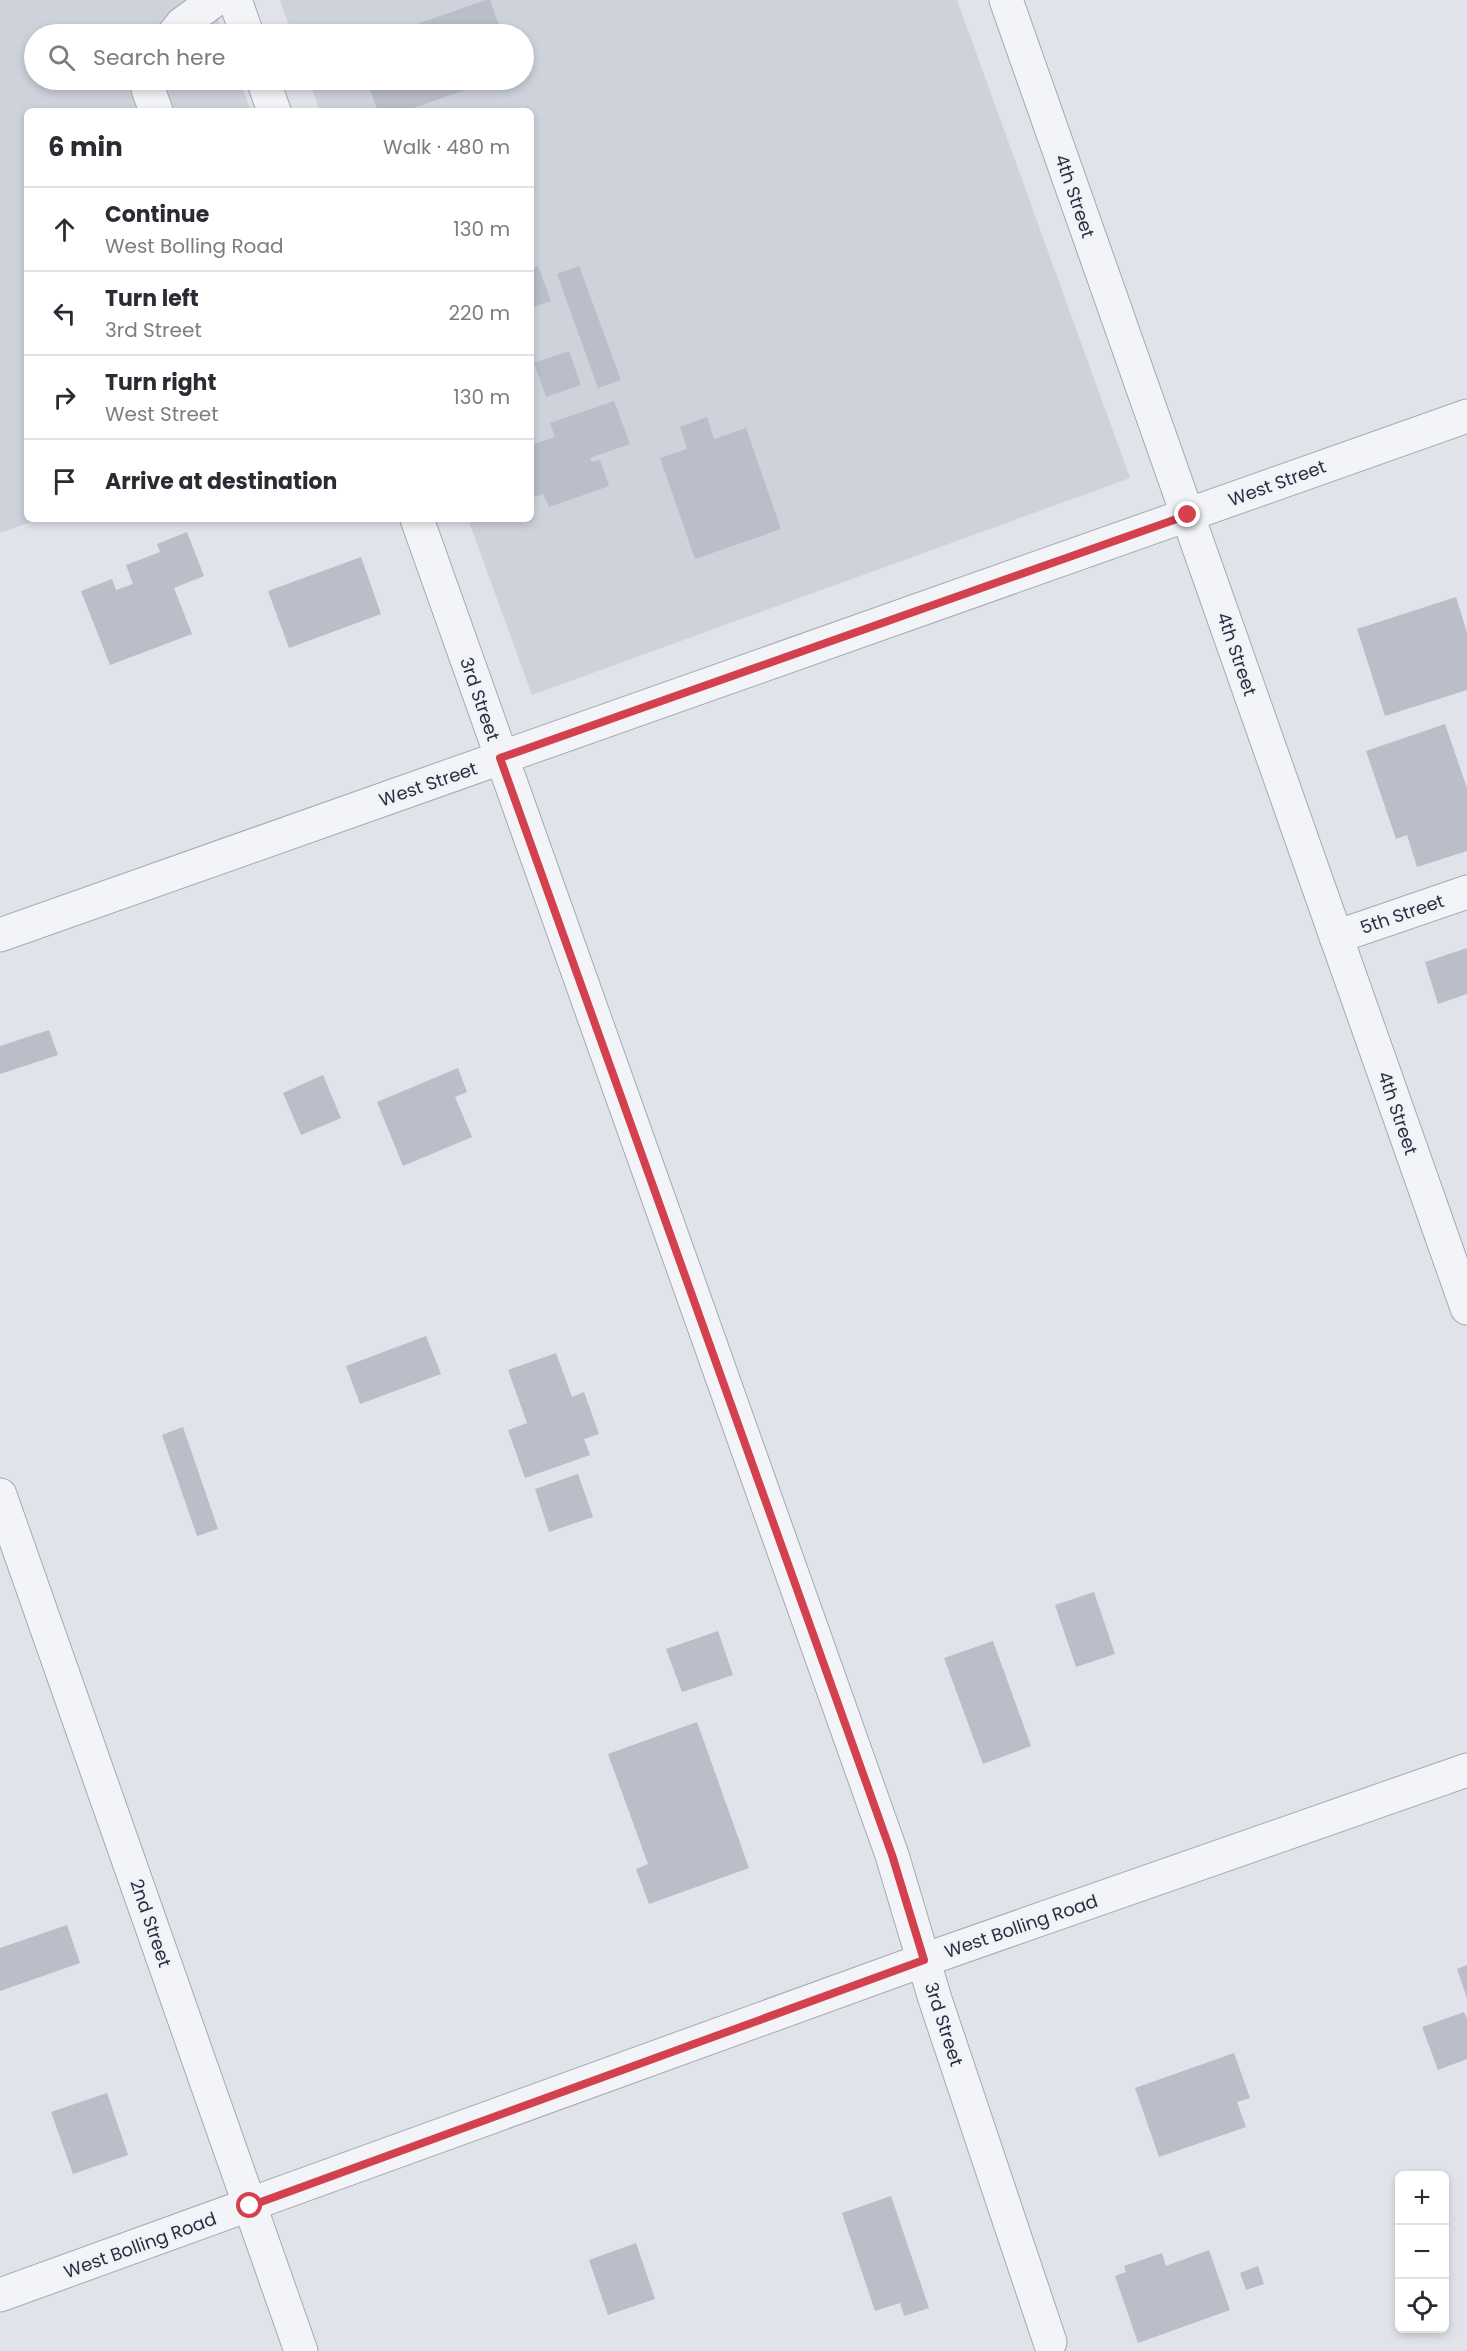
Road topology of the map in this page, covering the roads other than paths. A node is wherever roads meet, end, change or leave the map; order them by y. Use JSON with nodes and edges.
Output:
{"nodes":[{"id":1,"x":215,"y":0,"type":"edge"},
{"id":2,"x":235,"y":0,"type":"edge"},
{"id":3,"x":1006,"y":0,"type":"edge"},
{"id":4,"x":182,"y":24,"type":"edge"},
{"id":5,"x":243,"y":24,"type":"edge"},
{"id":6,"x":148,"y":90,"type":"edge"},
{"id":7,"x":267,"y":90,"type":"edge"},
{"id":8,"x":155,"y":108,"type":"edge"},
{"id":9,"x":273,"y":108,"type":"edge"},
{"id":10,"x":1467,"y":416,"type":"edge"},
{"id":11,"x":1188,"y":515,"type":"junction"},
{"id":12,"x":418,"y":522,"type":"edge"},
{"id":13,"x":500,"y":758,"type":"junction"},
{"id":14,"x":1467,"y":892,"type":"edge"},
{"id":15,"x":0,"y":935,"type":"edge"},
{"id":16,"x":1336,"y":937,"type":"junction"},
{"id":17,"x":1467,"y":1308,"type":"edge"},
{"id":18,"x":0,"y":1495,"type":"edge"},
{"id":19,"x":1467,"y":1770,"type":"edge"},
{"id":20,"x":924,"y":1960,"type":"junction"},
{"id":21,"x":250,"y":2206,"type":"junction"},
{"id":22,"x":0,"y":2295,"type":"edge"},
{"id":23,"x":1050,"y":2342,"type":"dead end"},
{"id":24,"x":301,"y":2351,"type":"edge"}],
"edges":[{"from":1,"to":4,"type":"street"},
{"from":2,"to":5,"type":"street"},
{"from":3,"to":11,"type":"street","name":"4th Street"},
{"from":6,"to":8,"type":"street"},
{"from":7,"to":9,"type":"street"},
{"from":10,"to":11,"type":"street","name":"West Street"},
{"from":11,"to":13,"type":"street","name":"West Street"},
{"from":11,"to":16,"type":"street","name":"4th Street"},
{"from":12,"to":13,"type":"street","name":"3rd Street"},
{"from":13,"to":15,"type":"street","name":"West Street"},
{"from":13,"to":20,"type":"street","name":"3rd Street"},
{"from":14,"to":16,"type":"street","name":"5th Street"},
{"from":16,"to":17,"type":"street","name":"4th Street"},
{"from":18,"to":21,"type":"street","name":"2nd Street"},
{"from":19,"to":20,"type":"street","name":"West Bolling Road"},
{"from":20,"to":21,"type":"street","name":"West Bolling Road"},
{"from":20,"to":23,"type":"street","name":"3rd Street"},
{"from":21,"to":22,"type":"street","name":"West Bolling Road"},
{"from":21,"to":24,"type":"street","name":"2nd Street"}]}
